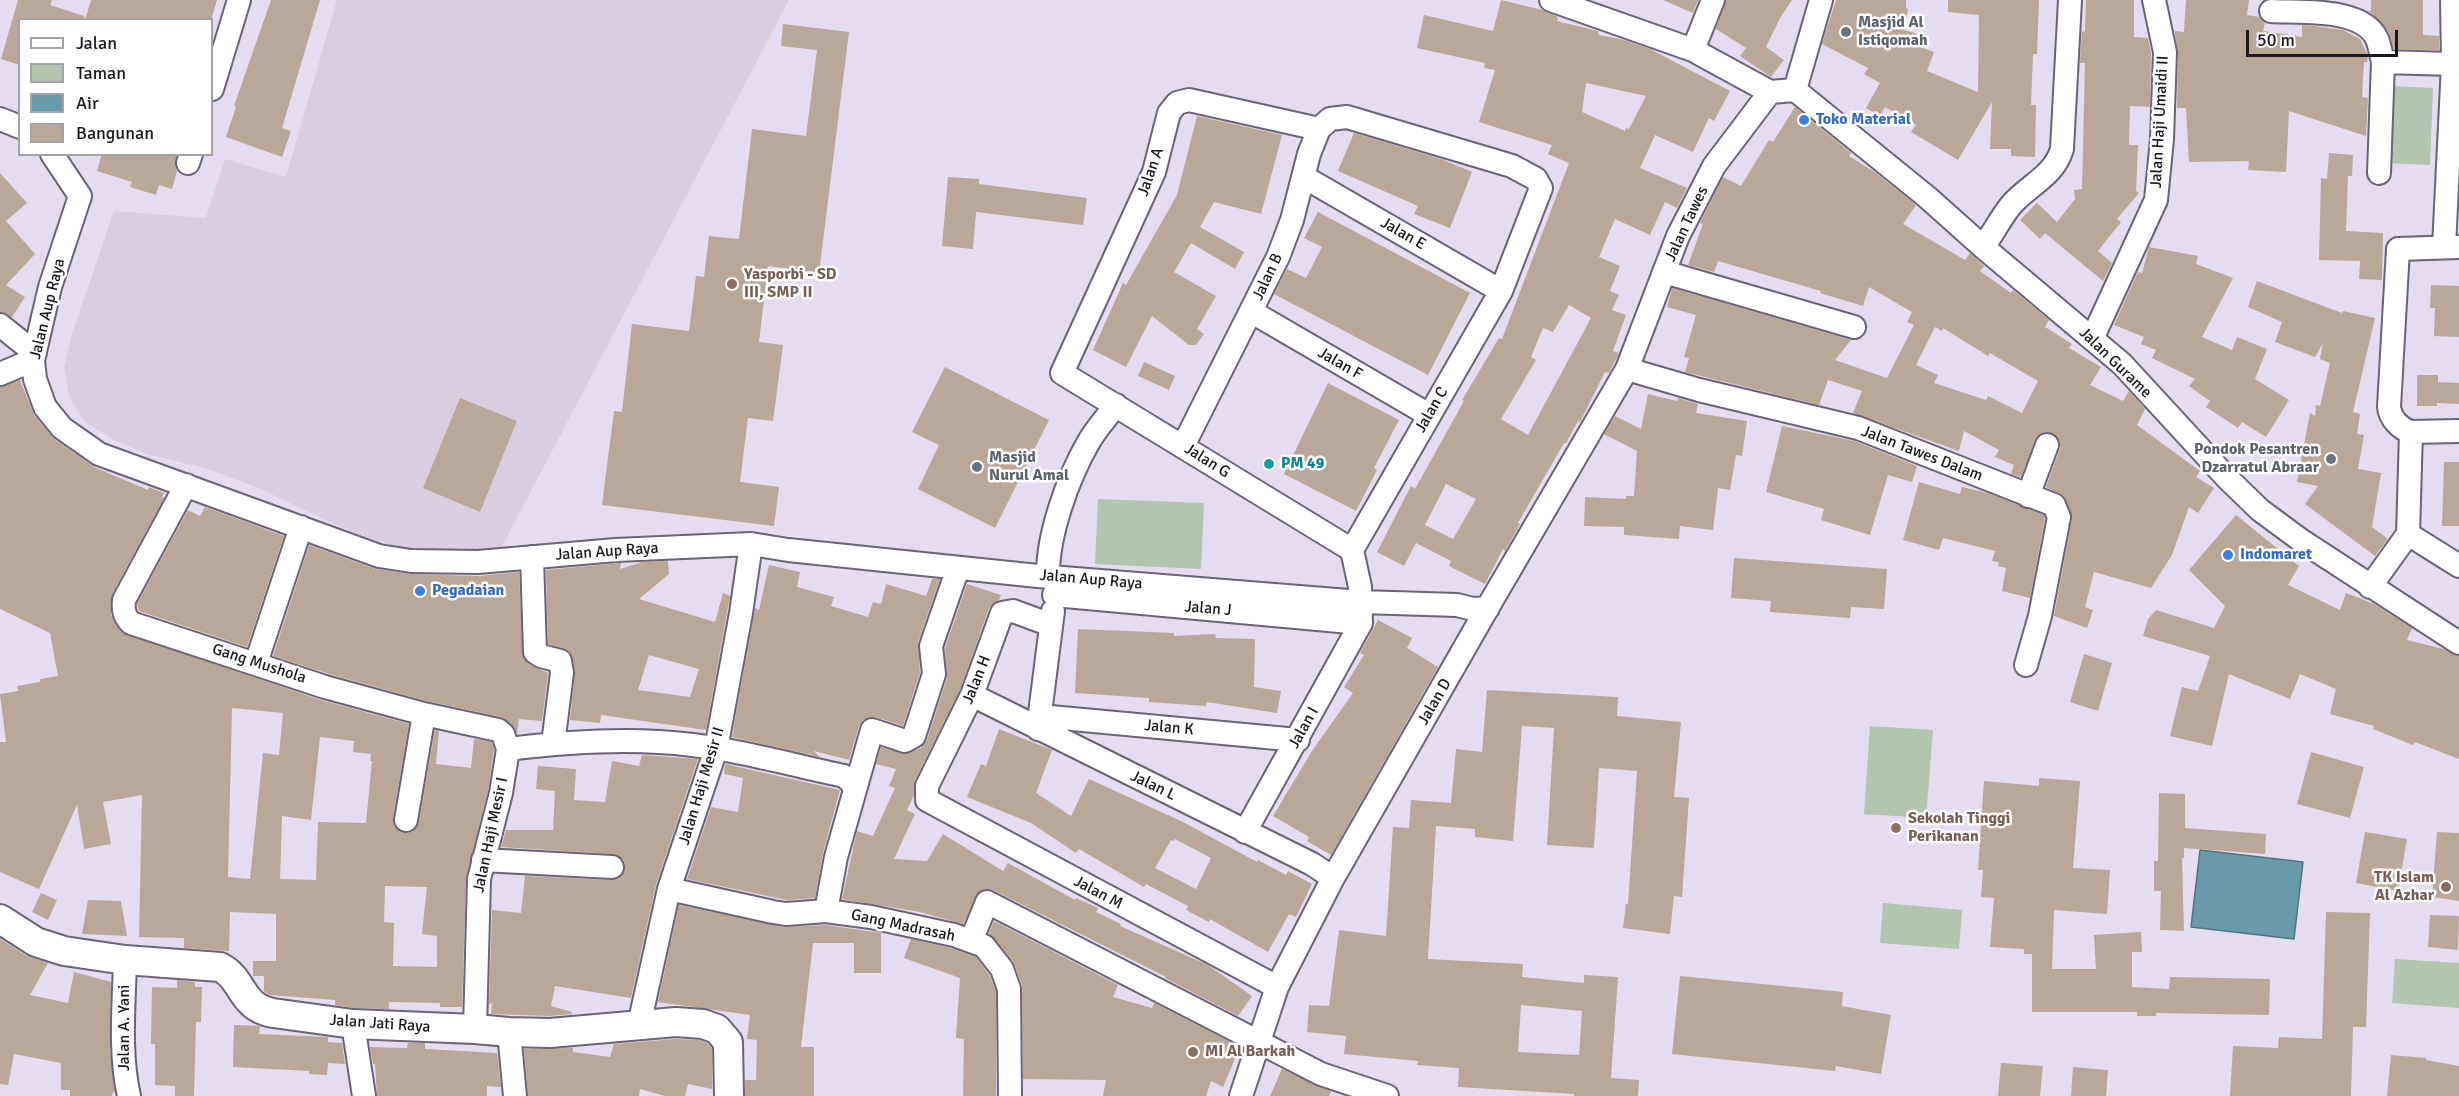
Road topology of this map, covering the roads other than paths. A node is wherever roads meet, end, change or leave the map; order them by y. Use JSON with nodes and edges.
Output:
{"nodes":[{"id":1,"x":239,"y":0,"type":"edge"},
{"id":2,"x":1555,"y":0,"type":"edge"},
{"id":3,"x":1713,"y":0,"type":"edge"},
{"id":4,"x":2070,"y":0,"type":"edge"},
{"id":5,"x":2154,"y":0,"type":"edge"},
{"id":6,"x":2452,"y":0,"type":"edge"},
{"id":7,"x":1817,"y":10,"type":"edge"},
{"id":8,"x":2271,"y":11,"type":"dead end"},
{"id":9,"x":1693,"y":50,"type":"junction"},
{"id":10,"x":2383,"y":62,"type":"junction"},
{"id":11,"x":2453,"y":64,"type":"junction"},
{"id":12,"x":213,"y":86,"type":"edge"},
{"id":13,"x":1795,"y":90,"type":"junction"},
{"id":14,"x":1770,"y":92,"type":"junction"},
{"id":15,"x":0,"y":119,"type":"edge"},
{"id":16,"x":18,"y":126,"type":"edge"},
{"id":17,"x":1319,"y":129,"type":"junction"},
{"id":18,"x":53,"y":156,"type":"edge"},
{"id":19,"x":2379,"y":173,"type":"dead end"},
{"id":20,"x":1304,"y":177,"type":"junction"},
{"id":21,"x":1986,"y":242,"type":"junction"},
{"id":22,"x":2452,"y":247,"type":"edge"},
{"id":23,"x":1664,"y":272,"type":"junction"},
{"id":24,"x":1501,"y":291,"type":"junction"},
{"id":25,"x":1252,"y":312,"type":"junction"},
{"id":26,"x":0,"y":325,"type":"edge"},
{"id":27,"x":1854,"y":327,"type":"dead end"},
{"id":28,"x":2094,"y":335,"type":"junction"},
{"id":29,"x":34,"y":356,"type":"junction"},
{"id":30,"x":1628,"y":369,"type":"junction"},
{"id":31,"x":1062,"y":373,"type":"joint"},
{"id":32,"x":0,"y":374,"type":"edge"},
{"id":33,"x":1116,"y":405,"type":"junction"},
{"id":34,"x":1429,"y":416,"type":"junction"},
{"id":35,"x":2459,"y":431,"type":"edge"},
{"id":36,"x":2411,"y":432,"type":"junction"},
{"id":37,"x":2048,"y":445,"type":"dead end"},
{"id":38,"x":1183,"y":446,"type":"junction"},
{"id":39,"x":181,"y":493,"type":"junction"},
{"id":40,"x":2028,"y":496,"type":"junction"},
{"id":41,"x":301,"y":527,"type":"junction"},
{"id":42,"x":2404,"y":541,"type":"junction"},
{"id":43,"x":751,"y":544,"type":"junction"},
{"id":44,"x":1352,"y":550,"type":"junction"},
{"id":45,"x":532,"y":557,"type":"junction"},
{"id":46,"x":2459,"y":566,"type":"edge"},
{"id":47,"x":958,"y":568,"type":"junction"},
{"id":48,"x":2376,"y":579,"type":"junction"},
{"id":49,"x":1053,"y":583,"type":"junction"},
{"id":50,"x":1481,"y":612,"type":"junction"},
{"id":51,"x":1361,"y":615,"type":"junction"},
{"id":52,"x":1051,"y":625,"type":"junction"},
{"id":53,"x":2459,"y":643,"type":"edge"},
{"id":54,"x":256,"y":663,"type":"junction"},
{"id":55,"x":2026,"y":665,"type":"dead end"},
{"id":56,"x":972,"y":695,"type":"junction"},
{"id":57,"x":424,"y":714,"type":"junction"},
{"id":58,"x":1039,"y":722,"type":"junction"},
{"id":59,"x":1298,"y":740,"type":"junction"},
{"id":60,"x":553,"y":744,"type":"junction"},
{"id":61,"x":716,"y":748,"type":"junction"},
{"id":62,"x":508,"y":749,"type":"junction"},
{"id":63,"x":854,"y":788,"type":"junction"},
{"id":64,"x":925,"y":793,"type":"joint"},
{"id":65,"x":406,"y":819,"type":"dead end"},
{"id":66,"x":1245,"y":832,"type":"junction"},
{"id":67,"x":483,"y":860,"type":"junction"},
{"id":68,"x":612,"y":867,"type":"dead end"},
{"id":69,"x":1334,"y":878,"type":"junction"},
{"id":70,"x":669,"y":889,"type":"junction"},
{"id":71,"x":826,"y":911,"type":"junction"},
{"id":72,"x":0,"y":919,"type":"edge"},
{"id":73,"x":971,"y":941,"type":"junction"},
{"id":74,"x":125,"y":960,"type":"junction"},
{"id":75,"x":1277,"y":987,"type":"junction"},
{"id":76,"x":353,"y":1024,"type":"junction"},
{"id":77,"x":639,"y":1025,"type":"junction"},
{"id":78,"x":475,"y":1029,"type":"junction"},
{"id":79,"x":509,"y":1032,"type":"junction"},
{"id":80,"x":1258,"y":1042,"type":"junction"},
{"id":81,"x":129,"y":1096,"type":"edge"},
{"id":82,"x":364,"y":1096,"type":"edge"},
{"id":83,"x":515,"y":1096,"type":"edge"},
{"id":84,"x":729,"y":1096,"type":"edge"},
{"id":85,"x":1010,"y":1096,"type":"edge"},
{"id":86,"x":1240,"y":1096,"type":"edge"},
{"id":87,"x":1387,"y":1096,"type":"edge"}],
"edges":[{"from":1,"to":12,"type":"street"},
{"from":2,"to":9,"type":"street"},
{"from":3,"to":9,"type":"street"},
{"from":4,"to":21,"type":"street"},
{"from":5,"to":28,"type":"street","name":"Jalan Haji Umaidi II"},
{"from":6,"to":11,"type":"street"},
{"from":7,"to":13,"type":"street"},
{"from":8,"to":10,"type":"street"},
{"from":9,"to":14,"type":"street"},
{"from":10,"to":11,"type":"street"},
{"from":10,"to":19,"type":"street"},
{"from":11,"to":22,"type":"street"},
{"from":13,"to":14,"type":"street"},
{"from":13,"to":21,"type":"street","name":"Jalan Gurame"},
{"from":14,"to":23,"type":"street","name":"Jalan Tawes"},
{"from":15,"to":16,"type":"street"},
{"from":17,"to":20,"type":"street","name":"Jalan B"},
{"from":17,"to":24,"type":"street","name":"Jalan C"},
{"from":17,"to":31,"type":"street","name":"Jalan A"},
{"from":18,"to":29,"type":"street","name":"Jalan Aup Raya"},
{"from":20,"to":24,"type":"street","name":"Jalan E"},
{"from":20,"to":25,"type":"street","name":"Jalan B"},
{"from":21,"to":28,"type":"street","name":"Jalan Gurame"},
{"from":22,"to":36,"type":"street"},
{"from":23,"to":27,"type":"street"},
{"from":23,"to":30,"type":"street","name":"Jalan Tawes"},
{"from":24,"to":34,"type":"street","name":"Jalan C"},
{"from":25,"to":34,"type":"street","name":"Jalan F"},
{"from":25,"to":38,"type":"street","name":"Jalan B"},
{"from":26,"to":29,"type":"street"},
{"from":28,"to":48,"type":"street","name":"Jalan Gurame"},
{"from":29,"to":32,"type":"street"},
{"from":29,"to":39,"type":"street","name":"Jalan Aup Raya"},
{"from":30,"to":40,"type":"street","name":"Jalan Tawes Dalam"},
{"from":30,"to":50,"type":"street","name":"Jalan D"},
{"from":31,"to":33,"type":"street","name":"Jalan G"},
{"from":33,"to":38,"type":"street","name":"Jalan G"},
{"from":33,"to":49,"type":"street"},
{"from":34,"to":44,"type":"street","name":"Jalan C"},
{"from":35,"to":36,"type":"street"},
{"from":36,"to":42,"type":"street"},
{"from":37,"to":40,"type":"street"},
{"from":38,"to":44,"type":"street","name":"Jalan G"},
{"from":39,"to":41,"type":"street","name":"Jalan Aup Raya"},
{"from":39,"to":54,"type":"street","name":"Gang Mushola"},
{"from":40,"to":55,"type":"street","name":"Jalan Tawes Dalam"},
{"from":41,"to":45,"type":"street","name":"Jalan Aup Raya"},
{"from":41,"to":54,"type":"street"},
{"from":42,"to":46,"type":"street"},
{"from":42,"to":48,"type":"street"},
{"from":43,"to":45,"type":"street","name":"Jalan Aup Raya"},
{"from":43,"to":47,"type":"street","name":"Jalan Aup Raya"},
{"from":43,"to":61,"type":"street","name":"Jalan Haji Mesir II"},
{"from":44,"to":51,"type":"street"},
{"from":45,"to":60,"type":"street"},
{"from":47,"to":49,"type":"street","name":"Jalan Aup Raya"},
{"from":47,"to":63,"type":"street"},
{"from":48,"to":53,"type":"street","name":"Jalan Gurame"},
{"from":49,"to":51,"type":"street","name":"Jalan Aup Raya"},
{"from":49,"to":52,"type":"street"},
{"from":50,"to":51,"type":"street","name":"Jalan Aup Raya"},
{"from":50,"to":69,"type":"street","name":"Jalan D"},
{"from":51,"to":59,"type":"street","name":"Jalan I"},
{"from":52,"to":56,"type":"street","name":"Jalan H"},
{"from":52,"to":58,"type":"street"},
{"from":54,"to":57,"type":"street","name":"Gang Mushola"},
{"from":56,"to":58,"type":"street","name":"Jalan L"},
{"from":56,"to":64,"type":"street","name":"Jalan H"},
{"from":57,"to":62,"type":"street","name":"Gang Mushola"},
{"from":57,"to":65,"type":"street"},
{"from":58,"to":59,"type":"street","name":"Jalan K"},
{"from":58,"to":66,"type":"street","name":"Jalan L"},
{"from":59,"to":66,"type":"street","name":"Jalan I"},
{"from":60,"to":61,"type":"street"},
{"from":60,"to":62,"type":"street"},
{"from":61,"to":63,"type":"street"},
{"from":61,"to":70,"type":"street","name":"Jalan Haji Mesir II"},
{"from":62,"to":67,"type":"street","name":"Jalan Haji Mesir I"},
{"from":63,"to":71,"type":"street"},
{"from":64,"to":75,"type":"street","name":"Jalan M"},
{"from":66,"to":69,"type":"street","name":"Jalan L"},
{"from":67,"to":68,"type":"street"},
{"from":67,"to":78,"type":"street","name":"Jalan Haji Mesir I"},
{"from":69,"to":75,"type":"street","name":"Jalan D"},
{"from":70,"to":71,"type":"street","name":"Gang Madrasah"},
{"from":70,"to":77,"type":"street","name":"Jalan Haji Mesir II"},
{"from":71,"to":73,"type":"street","name":"Gang Madrasah"},
{"from":72,"to":74,"type":"street","name":"Jalan Jati Raya"},
{"from":73,"to":80,"type":"street","name":"Gang Madrasah"},
{"from":73,"to":85,"type":"street"},
{"from":74,"to":76,"type":"street","name":"Jalan Jati Raya"},
{"from":74,"to":81,"type":"street","name":"Jalan A. Yani"},
{"from":75,"to":80,"type":"street","name":"Jalan D"},
{"from":76,"to":78,"type":"street","name":"Jalan Jati Raya"},
{"from":76,"to":82,"type":"street"},
{"from":77,"to":79,"type":"street","name":"Jalan Jati Raya"},
{"from":77,"to":84,"type":"street","name":"Jalan Jati Raya"},
{"from":78,"to":79,"type":"street","name":"Jalan Jati Raya"},
{"from":79,"to":83,"type":"street"},
{"from":80,"to":86,"type":"street","name":"Jalan D"},
{"from":80,"to":87,"type":"street"}]}
